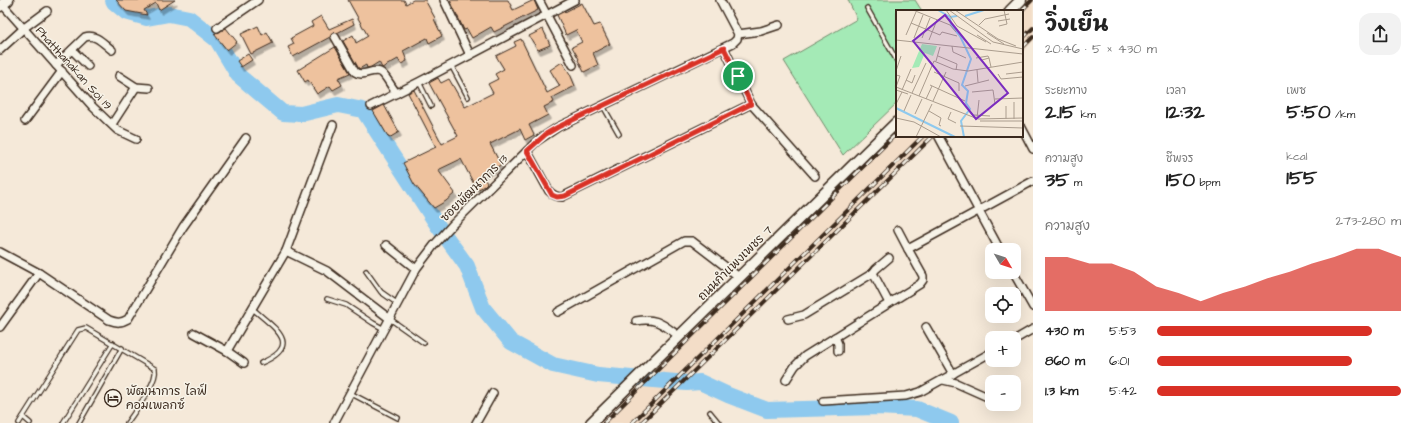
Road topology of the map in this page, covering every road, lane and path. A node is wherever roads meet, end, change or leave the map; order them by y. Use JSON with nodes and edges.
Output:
{"nodes":[{"id":1,"x":258,"y":0,"type":"edge"},
{"id":2,"x":444,"y":0,"type":"edge"},
{"id":3,"x":539,"y":0,"type":"edge"},
{"id":4,"x":575,"y":0,"type":"edge"},
{"id":5,"x":720,"y":0,"type":"edge"},
{"id":6,"x":1021,"y":0,"type":"edge"},
{"id":7,"x":3,"y":3,"type":"edge"},
{"id":8,"x":867,"y":8,"type":"dead end"},
{"id":9,"x":1011,"y":10,"type":"edge"},
{"id":10,"x":46,"y":11,"type":"dead end"},
{"id":11,"x":546,"y":15,"type":"junction"},
{"id":12,"x":779,"y":25,"type":"dead end"},
{"id":13,"x":24,"y":28,"type":"junction"},
{"id":14,"x":217,"y":28,"type":"dead end"},
{"id":15,"x":738,"y":34,"type":"junction"},
{"id":16,"x":335,"y":37,"type":"dead end"},
{"id":17,"x":724,"y":48,"type":"junction"},
{"id":18,"x":0,"y":50,"type":"edge"},
{"id":19,"x":72,"y":50,"type":"junction"},
{"id":20,"x":112,"y":50,"type":"dead end"},
{"id":21,"x":470,"y":55,"type":"junction"},
{"id":22,"x":896,"y":59,"type":"edge"},
{"id":23,"x":56,"y":65,"type":"junction"},
{"id":24,"x":451,"y":65,"type":"junction"},
{"id":25,"x":573,"y":65,"type":"dead end"},
{"id":26,"x":88,"y":66,"type":"dead end"},
{"id":27,"x":62,"y":71,"type":"junction"},
{"id":28,"x":119,"y":76,"type":"dead end"},
{"id":29,"x":420,"y":82,"type":"junction"},
{"id":30,"x":136,"y":87,"type":"junction"},
{"id":31,"x":149,"y":88,"type":"dead end"},
{"id":32,"x":396,"y":93,"type":"junction"},
{"id":33,"x":468,"y":97,"type":"dead end"},
{"id":34,"x":751,"y":104,"type":"junction"},
{"id":35,"x":371,"y":106,"type":"dead end"},
{"id":36,"x":432,"y":106,"type":"dead end"},
{"id":37,"x":604,"y":106,"type":"junction"},
{"id":38,"x":25,"y":121,"type":"dead end"},
{"id":39,"x":896,"y":123,"type":"edge"},
{"id":40,"x":112,"y":124,"type":"junction"},
{"id":41,"x":333,"y":125,"type":"dead end"},
{"id":42,"x":1023,"y":130,"type":"edge"},
{"id":43,"x":619,"y":134,"type":"dead end"},
{"id":44,"x":939,"y":137,"type":"dead end"},
{"id":45,"x":246,"y":138,"type":"dead end"},
{"id":46,"x":136,"y":139,"type":"dead end"},
{"id":47,"x":1033,"y":149,"type":"edge"},
{"id":48,"x":527,"y":151,"type":"junction"},
{"id":49,"x":815,"y":176,"type":"dead end"},
{"id":50,"x":1033,"y":181,"type":"edge"},
{"id":51,"x":978,"y":211,"type":"junction"},
{"id":52,"x":898,"y":230,"type":"dead end"},
{"id":53,"x":996,"y":243,"type":"edge"},
{"id":54,"x":386,"y":245,"type":"dead end"},
{"id":55,"x":908,"y":249,"type":"junction"},
{"id":56,"x":286,"y":251,"type":"junction"},
{"id":57,"x":0,"y":252,"type":"edge"},
{"id":58,"x":889,"y":258,"type":"dead end"},
{"id":59,"x":416,"y":269,"type":"junction"},
{"id":60,"x":366,"y":271,"type":"dead end"},
{"id":61,"x":39,"y":273,"type":"junction"},
{"id":62,"x":873,"y":273,"type":"junction"},
{"id":63,"x":739,"y":277,"type":"junction"},
{"id":64,"x":1017,"y":279,"type":"edge"},
{"id":65,"x":327,"y":299,"type":"dead end"},
{"id":66,"x":889,"y":303,"type":"junction"},
{"id":67,"x":398,"y":304,"type":"junction"},
{"id":68,"x":1033,"y":307,"type":"edge"},
{"id":69,"x":253,"y":308,"type":"junction"},
{"id":70,"x":558,"y":312,"type":"dead end"},
{"id":71,"x":390,"y":319,"type":"junction"},
{"id":72,"x":788,"y":319,"type":"dead end"},
{"id":73,"x":636,"y":321,"type":"dead end"},
{"id":74,"x":0,"y":327,"type":"edge"},
{"id":75,"x":926,"y":327,"type":"dead end"},
{"id":76,"x":384,"y":329,"type":"junction"},
{"id":77,"x":1033,"y":329,"type":"edge"},
{"id":78,"x":194,"y":333,"type":"dead end"},
{"id":79,"x":679,"y":336,"type":"junction"},
{"id":80,"x":835,"y":336,"type":"junction"},
{"id":81,"x":1021,"y":336,"type":"edge"},
{"id":82,"x":113,"y":342,"type":"junction"},
{"id":83,"x":424,"y":343,"type":"dead end"},
{"id":84,"x":122,"y":348,"type":"junction"},
{"id":85,"x":228,"y":351,"type":"junction"},
{"id":86,"x":838,"y":351,"type":"dead end"},
{"id":87,"x":985,"y":356,"type":"edge"},
{"id":88,"x":244,"y":362,"type":"dead end"},
{"id":89,"x":261,"y":363,"type":"dead end"},
{"id":90,"x":954,"y":374,"type":"junction"},
{"id":91,"x":786,"y":380,"type":"dead end"},
{"id":92,"x":943,"y":380,"type":"junction"},
{"id":93,"x":350,"y":393,"type":"junction"},
{"id":94,"x":494,"y":393,"type":"dead end"},
{"id":95,"x":985,"y":396,"type":"edge"},
{"id":96,"x":823,"y":401,"type":"dead end"},
{"id":97,"x":710,"y":412,"type":"dead end"},
{"id":98,"x":22,"y":417,"type":"junction"},
{"id":99,"x":398,"y":418,"type":"dead end"},
{"id":100,"x":19,"y":423,"type":"edge"},
{"id":101,"x":30,"y":423,"type":"edge"},
{"id":102,"x":63,"y":423,"type":"edge"},
{"id":103,"x":79,"y":423,"type":"edge"},
{"id":104,"x":127,"y":423,"type":"edge"},
{"id":105,"x":334,"y":423,"type":"edge"},
{"id":106,"x":476,"y":423,"type":"edge"},
{"id":107,"x":591,"y":423,"type":"edge"},
{"id":108,"x":719,"y":423,"type":"edge"}],
"edges":[{"from":1,"to":14,"type":"street"},
{"from":2,"to":21,"type":"street"},
{"from":3,"to":11,"type":"street"},
{"from":4,"to":11,"type":"street"},
{"from":5,"to":15,"type":"street"},
{"from":6,"to":9,"type":"street"},
{"from":7,"to":13,"type":"street","name":"Phatthanakan Soi 19"},
{"from":8,"to":22,"type":"lane"},
{"from":10,"to":13,"type":"street"},
{"from":11,"to":21,"type":"street"},
{"from":11,"to":25,"type":"street"},
{"from":12,"to":15,"type":"street"},
{"from":13,"to":18,"type":"street"},
{"from":13,"to":23,"type":"street","name":"Phatthanakan Soi 19"},
{"from":15,"to":17,"type":"street","name":"ซอยพัฒนาการ 13"},
{"from":16,"to":32,"type":"street"},
{"from":17,"to":34,"type":"street"},
{"from":17,"to":37,"type":"street","name":"ซอยพัฒนาการ 13"},
{"from":19,"to":20,"type":"street"},
{"from":19,"to":23,"type":"street"},
{"from":19,"to":26,"type":"street"},
{"from":21,"to":24,"type":"street"},
{"from":23,"to":27,"type":"street","name":"Phatthanakan Soi 19"},
{"from":24,"to":29,"type":"street"},
{"from":24,"to":33,"type":"lane"},
{"from":27,"to":38,"type":"street"},
{"from":27,"to":40,"type":"street","name":"Phatthanakan Soi 19"},
{"from":28,"to":30,"type":"street"},
{"from":29,"to":32,"type":"street"},
{"from":29,"to":36,"type":"lane"},
{"from":30,"to":31,"type":"street"},
{"from":30,"to":40,"type":"street"},
{"from":32,"to":35,"type":"street"},
{"from":34,"to":48,"type":"street"},
{"from":34,"to":49,"type":"street"},
{"from":37,"to":43,"type":"lane"},
{"from":37,"to":48,"type":"street","name":"ซอยพัฒนาการ 13"},
{"from":39,"to":63,"type":"street","name":"ถนนกำแพงเพชร 7"},
{"from":40,"to":46,"type":"street","name":"Phatthanakan Soi 19"},
{"from":41,"to":56,"type":"street"},
{"from":42,"to":47,"type":"street"},
{"from":44,"to":51,"type":"street"},
{"from":45,"to":61,"type":"street"},
{"from":48,"to":59,"type":"street","name":"ซอยพัฒนาการ 13"},
{"from":50,"to":51,"type":"street"},
{"from":51,"to":53,"type":"street"},
{"from":51,"to":55,"type":"street"},
{"from":52,"to":55,"type":"street"},
{"from":54,"to":59,"type":"street"},
{"from":55,"to":66,"type":"street"},
{"from":56,"to":69,"type":"street"},
{"from":56,"to":71,"type":"street"},
{"from":57,"to":61,"type":"street"},
{"from":58,"to":62,"type":"street"},
{"from":59,"to":67,"type":"street","name":"ซอยพัฒนาการ 13"},
{"from":60,"to":67,"type":"lane"},
{"from":61,"to":74,"type":"street"},
{"from":62,"to":66,"type":"street"},
{"from":62,"to":72,"type":"street"},
{"from":63,"to":70,"type":"street"},
{"from":63,"to":79,"type":"street","name":"ถนนกำแพงเพชร 7"},
{"from":64,"to":68,"type":"street"},
{"from":65,"to":76,"type":"lane"},
{"from":66,"to":80,"type":"street"},
{"from":67,"to":71,"type":"street","name":"ซอยพัฒนาการ 13"},
{"from":69,"to":85,"type":"street"},
{"from":69,"to":89,"type":"lane"},
{"from":71,"to":76,"type":"street","name":"ซอยพัฒนาการ 13"},
{"from":71,"to":83,"type":"lane"},
{"from":73,"to":79,"type":"street"},
{"from":75,"to":90,"type":"street"},
{"from":76,"to":93,"type":"street","name":"ซอยพัฒนาการ 13"},
{"from":77,"to":81,"type":"street"},
{"from":78,"to":85,"type":"street"},
{"from":79,"to":107,"type":"street","name":"ถนนกำแพงเพชร 7"},
{"from":80,"to":86,"type":"street"},
{"from":80,"to":91,"type":"street"},
{"from":82,"to":84,"type":"lane"},
{"from":82,"to":98,"type":"lane"},
{"from":82,"to":102,"type":"lane"},
{"from":84,"to":103,"type":"lane"},
{"from":84,"to":104,"type":"lane"},
{"from":85,"to":88,"type":"street"},
{"from":87,"to":90,"type":"street"},
{"from":90,"to":92,"type":"street"},
{"from":92,"to":95,"type":"street"},
{"from":92,"to":96,"type":"street"},
{"from":93,"to":99,"type":"lane"},
{"from":93,"to":105,"type":"street","name":"ซอยพัฒนาการ 13"},
{"from":94,"to":106,"type":"street"},
{"from":97,"to":108,"type":"lane"},
{"from":98,"to":100,"type":"lane"},
{"from":98,"to":101,"type":"lane"}]}
